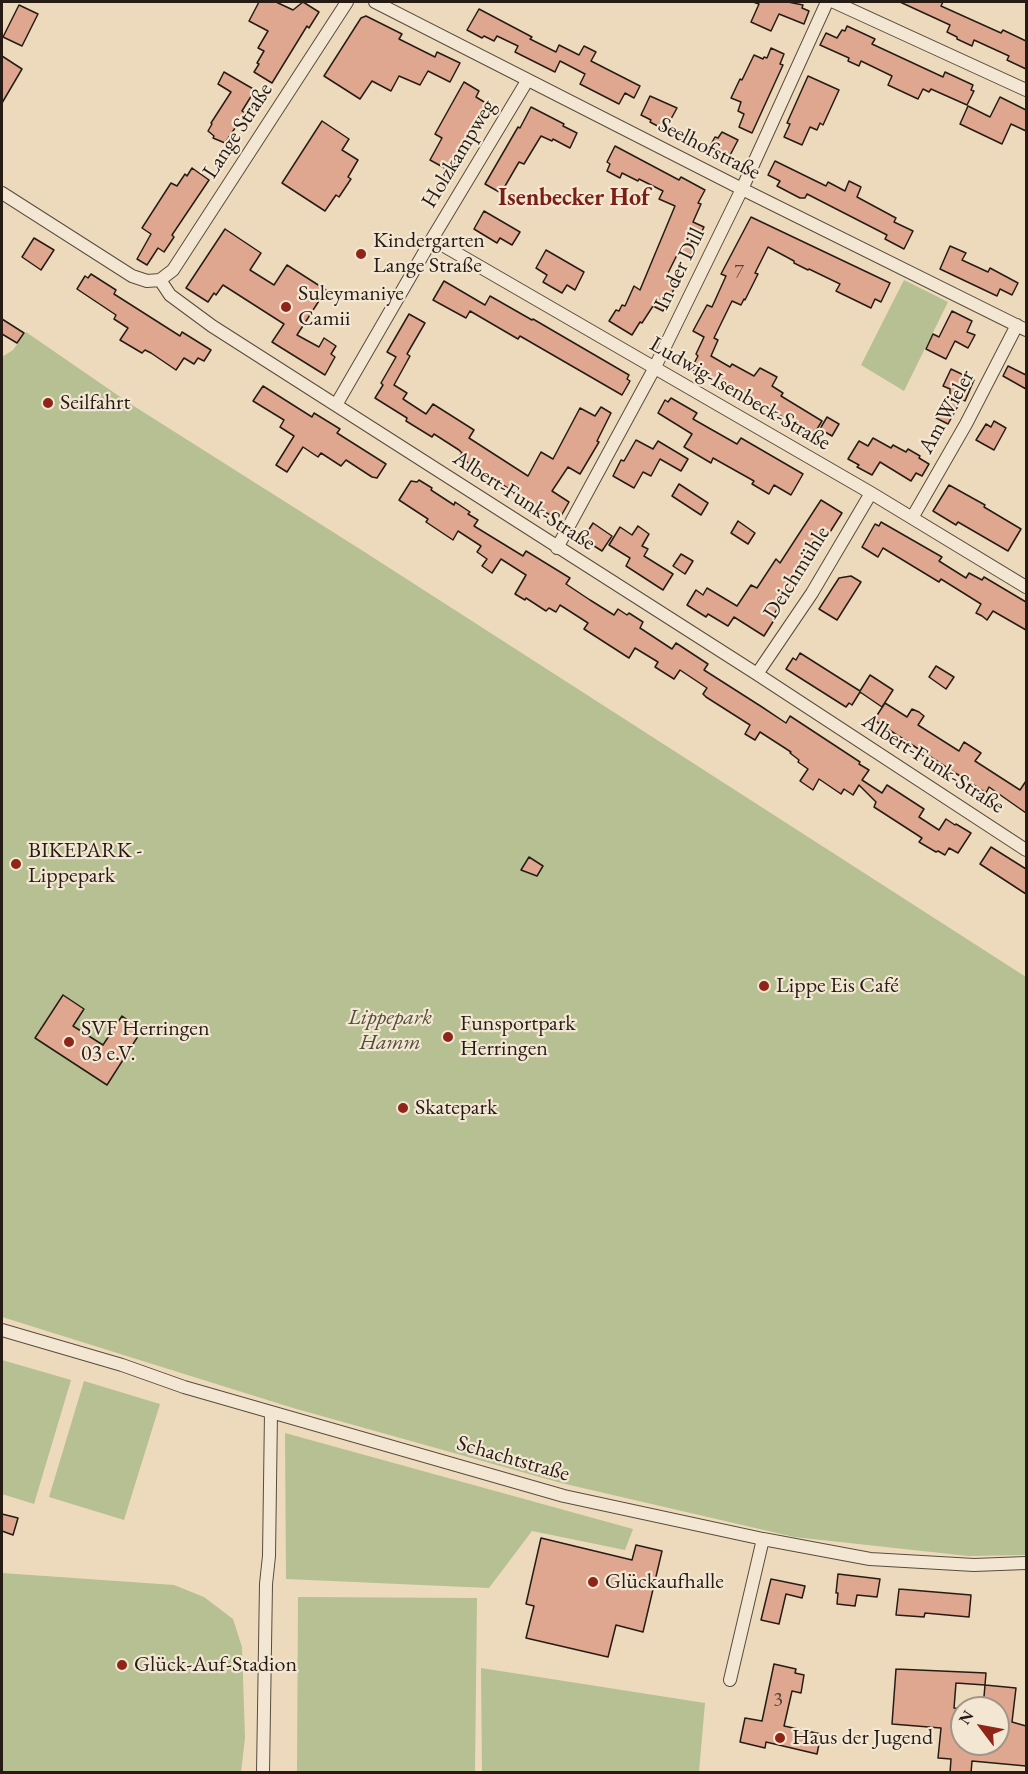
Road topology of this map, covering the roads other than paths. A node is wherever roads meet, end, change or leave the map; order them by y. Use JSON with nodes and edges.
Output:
{"nodes":[{"id":1,"x":347,"y":2,"type":"edge"},
{"id":2,"x":375,"y":2,"type":"edge"},
{"id":3,"x":827,"y":2,"type":"edge"},
{"id":4,"x":834,"y":2,"type":"edge"},
{"id":5,"x":527,"y":81,"type":"junction"},
{"id":6,"x":1026,"y":90,"type":"edge"},
{"id":7,"x":742,"y":189,"type":"junction"},
{"id":8,"x":2,"y":193,"type":"edge"},
{"id":9,"x":432,"y":239,"type":"junction"},
{"id":10,"x":160,"y":280,"type":"junction"},
{"id":11,"x":1022,"y":328,"type":"edge"},
{"id":12,"x":654,"y":369,"type":"junction"},
{"id":13,"x":336,"y":405,"type":"junction"},
{"id":14,"x":871,"y":493,"type":"junction"},
{"id":15,"x":912,"y":518,"type":"junction"},
{"id":16,"x":557,"y":548,"type":"junction"},
{"id":17,"x":1026,"y":587,"type":"edge"},
{"id":18,"x":757,"y":674,"type":"junction"},
{"id":19,"x":1026,"y":850,"type":"edge"},
{"id":20,"x":2,"y":1330,"type":"edge"},
{"id":21,"x":271,"y":1413,"type":"junction"},
{"id":22,"x":763,"y":1539,"type":"junction"},
{"id":23,"x":1026,"y":1563,"type":"edge"},
{"id":24,"x":730,"y":1680,"type":"dead end"},
{"id":25,"x":263,"y":1773,"type":"edge"}],
"edges":[{"from":1,"to":10,"type":"street","name":"Lange Straße"},
{"from":2,"to":5,"type":"street","name":"Seelhofstraße"},
{"from":3,"to":7,"type":"street","name":"In der Dill"},
{"from":4,"to":6,"type":"street"},
{"from":5,"to":7,"type":"street","name":"Seelhofstraße"},
{"from":5,"to":9,"type":"street","name":"Holzkampweg"},
{"from":7,"to":11,"type":"street","name":"Seelhofstraße"},
{"from":7,"to":12,"type":"street","name":"In der Dill"},
{"from":8,"to":10,"type":"street"},
{"from":9,"to":12,"type":"street","name":"Ludwig-Isenbeck-Straße"},
{"from":9,"to":13,"type":"street","name":"Holzkampweg"},
{"from":10,"to":13,"type":"street","name":"Albert-Funk-Straße"},
{"from":11,"to":15,"type":"street","name":"Am Wieler"},
{"from":12,"to":14,"type":"street","name":"Ludwig-Isenbeck-Straße"},
{"from":12,"to":16,"type":"street","name":"In der Dill"},
{"from":13,"to":16,"type":"street","name":"Albert-Funk-Straße"},
{"from":14,"to":15,"type":"street","name":"Ludwig-Isenbeck-Straße"},
{"from":14,"to":18,"type":"street","name":"Deichmühle"},
{"from":15,"to":17,"type":"street","name":"Ludwig-Isenbeck-Straße"},
{"from":16,"to":18,"type":"street","name":"Albert-Funk-Straße"},
{"from":18,"to":19,"type":"street","name":"Albert-Funk-Straße"},
{"from":20,"to":21,"type":"street","name":"Schachtstraße"},
{"from":21,"to":22,"type":"street","name":"Schachtstraße"},
{"from":21,"to":25,"type":"street"},
{"from":22,"to":23,"type":"street","name":"Schachtstraße"},
{"from":22,"to":24,"type":"street"}]}
